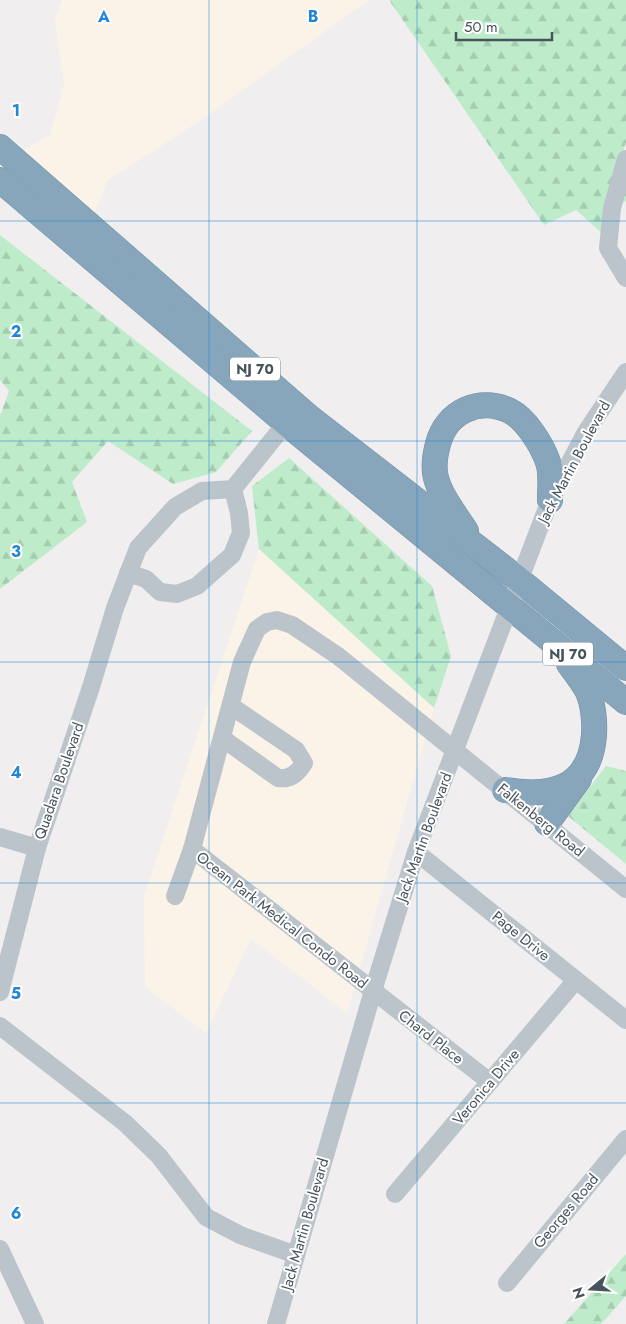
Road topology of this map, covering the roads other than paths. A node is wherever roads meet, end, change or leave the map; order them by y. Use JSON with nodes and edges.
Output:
{"nodes":[{"id":1,"x":0,"y":147,"type":"edge"},
{"id":2,"x":626,"y":158,"type":"edge"},
{"id":3,"x":0,"y":180,"type":"edge"},
{"id":4,"x":626,"y":278,"type":"edge"},
{"id":5,"x":626,"y":372,"type":"edge"},
{"id":6,"x":286,"y":422,"type":"junction"},
{"id":7,"x":233,"y":489,"type":"junction"},
{"id":8,"x":550,"y":500,"type":"junction"},
{"id":9,"x":479,"y":549,"type":"junction"},
{"id":10,"x":128,"y":573,"type":"junction"},
{"id":11,"x":518,"y":579,"type":"junction"},
{"id":12,"x":510,"y":605,"type":"junction"},
{"id":13,"x":556,"y":643,"type":"junction"},
{"id":14,"x":626,"y":668,"type":"edge"},
{"id":15,"x":626,"y":702,"type":"edge"},
{"id":16,"x":231,"y":706,"type":"junction"},
{"id":17,"x":222,"y":738,"type":"junction"},
{"id":18,"x":456,"y":752,"type":"junction"},
{"id":19,"x":583,"y":773,"type":"junction"},
{"id":20,"x":505,"y":790,"type":"junction"},
{"id":21,"x":547,"y":823,"type":"junction"},
{"id":22,"x":0,"y":837,"type":"edge"},
{"id":23,"x":37,"y":848,"type":"junction"},
{"id":24,"x":192,"y":849,"type":"junction"},
{"id":25,"x":416,"y":852,"type":"junction"},
{"id":26,"x":626,"y":889,"type":"edge"},
{"id":27,"x":175,"y":896,"type":"dead end"},
{"id":28,"x":576,"y":980,"type":"junction"},
{"id":29,"x":373,"y":991,"type":"junction"},
{"id":30,"x":0,"y":992,"type":"edge"},
{"id":31,"x":626,"y":1020,"type":"edge"},
{"id":32,"x":0,"y":1026,"type":"edge"},
{"id":33,"x":490,"y":1082,"type":"junction"},
{"id":34,"x":626,"y":1139,"type":"edge"},
{"id":35,"x":395,"y":1194,"type":"dead end"},
{"id":36,"x":0,"y":1249,"type":"edge"},
{"id":37,"x":296,"y":1255,"type":"junction"},
{"id":38,"x":507,"y":1283,"type":"dead end"},
{"id":39,"x":35,"y":1324,"type":"edge"},
{"id":40,"x":276,"y":1324,"type":"edge"}],
"edges":[{"from":1,"to":9,"type":"highway","number":"NJ 70"},
{"from":2,"to":4,"type":"street"},
{"from":3,"to":6,"type":"highway","number":"NJ 70"},
{"from":5,"to":8,"type":"street","name":"Jack Martin Boulevard"},
{"from":6,"to":7,"type":"street"},
{"from":6,"to":12,"type":"highway","number":"NJ 70"},
{"from":7,"to":10,"type":"street","name":"Quadara Boulevard"},
{"from":7,"to":10,"type":"street"},
{"from":8,"to":9,"type":"highway"},
{"from":8,"to":11,"type":"street","name":"Jack Martin Boulevard"},
{"from":9,"to":11,"type":"highway","number":"NJ 70"},
{"from":10,"to":23,"type":"street","name":"Quadara Boulevard"},
{"from":11,"to":12,"type":"street","name":"Jack Martin Boulevard"},
{"from":11,"to":14,"type":"highway","number":"NJ 70"},
{"from":12,"to":13,"type":"highway","number":"NJ 70"},
{"from":12,"to":18,"type":"street","name":"Jack Martin Boulevard"},
{"from":13,"to":15,"type":"highway","number":"NJ 70"},
{"from":13,"to":19,"type":"highway"},
{"from":16,"to":17,"type":"street","name":"Ocean Park Medical Condo Road"},
{"from":16,"to":17,"type":"street"},
{"from":16,"to":18,"type":"street","name":"Ocean Park Medical Condo Road"},
{"from":17,"to":24,"type":"street","name":"Ocean Park Medical Condo Road"},
{"from":18,"to":20,"type":"street","name":"Falkenberg Road"},
{"from":18,"to":25,"type":"street","name":"Jack Martin Boulevard"},
{"from":19,"to":20,"type":"highway"},
{"from":19,"to":21,"type":"highway"},
{"from":20,"to":21,"type":"street","name":"Falkenberg Road"},
{"from":21,"to":26,"type":"street","name":"Falkenberg Road"},
{"from":22,"to":23,"type":"street"},
{"from":23,"to":30,"type":"street","name":"Quadara Boulevard"},
{"from":24,"to":27,"type":"street","name":"Ocean Park Medical Condo Road"},
{"from":24,"to":29,"type":"street","name":"Ocean Park Medical Condo Road"},
{"from":25,"to":28,"type":"street","name":"Page Drive"},
{"from":25,"to":29,"type":"street","name":"Jack Martin Boulevard"},
{"from":28,"to":31,"type":"street","name":"Page Drive"},
{"from":28,"to":33,"type":"street","name":"Veronica Drive"},
{"from":29,"to":33,"type":"street","name":"Chard Place"},
{"from":29,"to":37,"type":"street","name":"Jack Martin Boulevard"},
{"from":32,"to":37,"type":"street"},
{"from":33,"to":35,"type":"street","name":"Veronica Drive"},
{"from":34,"to":38,"type":"street","name":"Georges Road"},
{"from":36,"to":39,"type":"street"},
{"from":37,"to":40,"type":"street","name":"Jack Martin Boulevard"}]}
